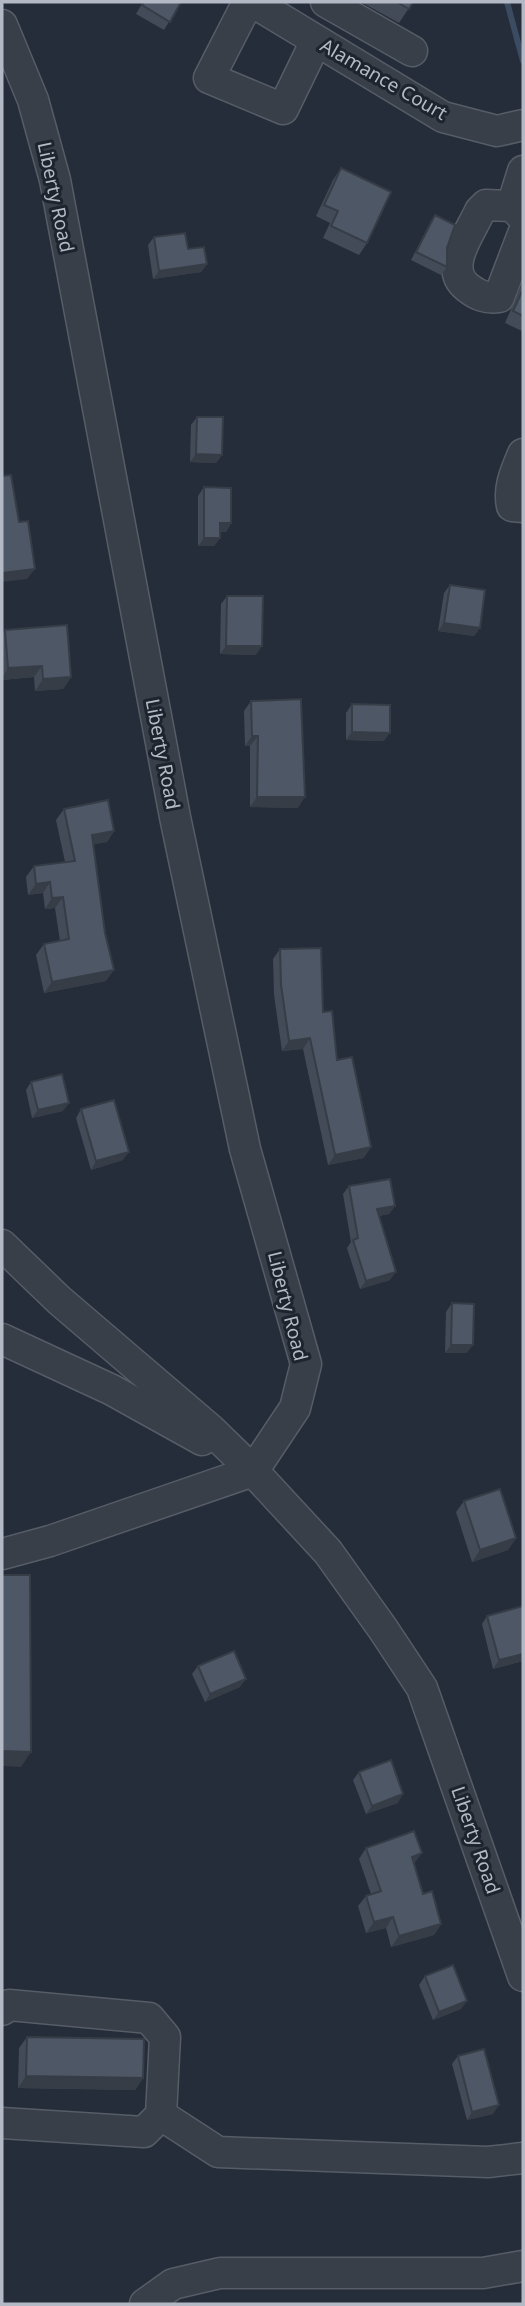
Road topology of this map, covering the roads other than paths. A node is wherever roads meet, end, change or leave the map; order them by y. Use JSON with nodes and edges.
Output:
{"nodes":[{"id":1,"x":248,"y":2,"type":"edge"},
{"id":2,"x":253,"y":2,"type":"edge"},
{"id":3,"x":327,"y":2,"type":"edge"},
{"id":4,"x":2,"y":24,"type":"edge"},
{"id":5,"x":316,"y":41,"type":"junction"},
{"id":6,"x":412,"y":51,"type":"dead end"},
{"id":7,"x":522,"y":125,"type":"edge"},
{"id":8,"x":523,"y":158,"type":"edge"},
{"id":9,"x":523,"y":171,"type":"edge"},
{"id":10,"x":518,"y":212,"type":"edge"},
{"id":11,"x":523,"y":234,"type":"edge"},
{"id":12,"x":523,"y":454,"type":"edge"},
{"id":13,"x":523,"y":507,"type":"edge"},
{"id":14,"x":2,"y":1245,"type":"edge"},
{"id":15,"x":2,"y":1339,"type":"edge"},
{"id":16,"x":253,"y":1471,"type":"junction"},
{"id":17,"x":2,"y":1554,"type":"edge"},
{"id":18,"x":523,"y":1976,"type":"edge"},
{"id":19,"x":2,"y":2010,"type":"edge"},
{"id":20,"x":161,"y":2115,"type":"junction"},
{"id":21,"x":2,"y":2123,"type":"edge"},
{"id":22,"x":523,"y":2158,"type":"edge"},
{"id":23,"x":523,"y":2266,"type":"edge"},
{"id":24,"x":145,"y":2304,"type":"edge"}],
"edges":[{"from":1,"to":5,"type":"street"},
{"from":2,"to":5,"type":"street","name":"Alamance Court"},
{"from":3,"to":6,"type":"street"},
{"from":4,"to":16,"type":"street","name":"Liberty Road"},
{"from":5,"to":7,"type":"street","name":"Alamance Court"},
{"from":7,"to":8,"type":"street"},
{"from":9,"to":10,"type":"street"},
{"from":10,"to":11,"type":"street"},
{"from":12,"to":13,"type":"street"},
{"from":14,"to":16,"type":"street","name":"Liberty Road"},
{"from":15,"to":16,"type":"street","name":"Liberty Road"},
{"from":16,"to":17,"type":"street"},
{"from":16,"to":18,"type":"street","name":"Liberty Road"},
{"from":19,"to":20,"type":"street"},
{"from":20,"to":21,"type":"street"},
{"from":20,"to":22,"type":"street"},
{"from":23,"to":24,"type":"street"}]}
